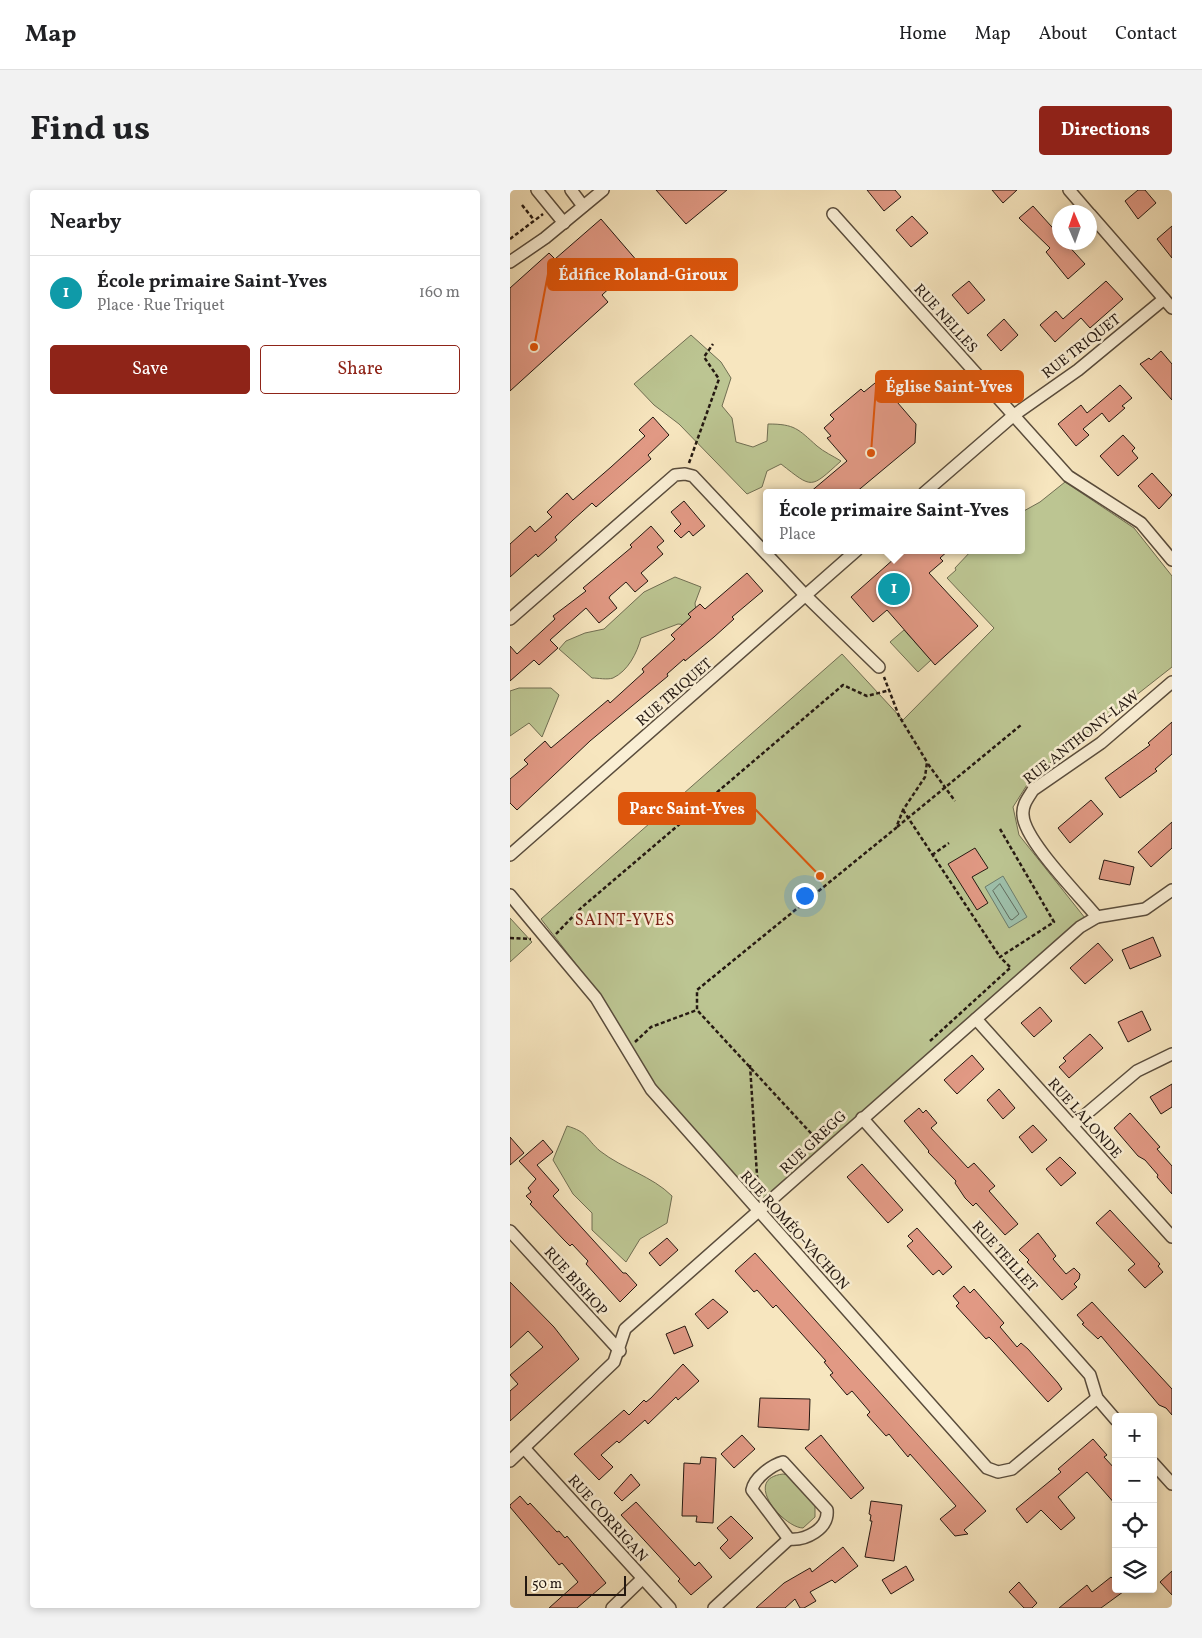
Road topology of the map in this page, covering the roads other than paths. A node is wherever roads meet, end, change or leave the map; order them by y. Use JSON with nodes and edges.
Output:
{"nodes":[{"id":1,"x":537,"y":190,"type":"edge"},
{"id":2,"x":571,"y":190,"type":"edge"},
{"id":3,"x":603,"y":190,"type":"edge"},
{"id":4,"x":1069,"y":190,"type":"edge"},
{"id":5,"x":1082,"y":205,"type":"edge"},
{"id":6,"x":583,"y":206,"type":"junction"},
{"id":7,"x":833,"y":214,"type":"dead end"},
{"id":8,"x":1097,"y":222,"type":"edge"},
{"id":9,"x":564,"y":223,"type":"junction"},
{"id":10,"x":510,"y":262,"type":"edge"},
{"id":11,"x":1168,"y":304,"type":"edge"},
{"id":12,"x":1014,"y":415,"type":"junction"},
{"id":13,"x":929,"y":489,"type":"edge"},
{"id":14,"x":763,"y":550,"type":"edge"},
{"id":15,"x":766,"y":554,"type":"edge"},
{"id":16,"x":852,"y":554,"type":"edge"},
{"id":17,"x":1172,"y":560,"type":"edge"},
{"id":18,"x":805,"y":595,"type":"junction"},
{"id":19,"x":510,"y":619,"type":"edge"},
{"id":20,"x":880,"y":667,"type":"road end"},
{"id":21,"x":1172,"y":682,"type":"edge"},
{"id":22,"x":510,"y":855,"type":"edge"},
{"id":23,"x":1172,"y":890,"type":"edge"},
{"id":24,"x":510,"y":895,"type":"edge"},
{"id":25,"x":1097,"y":917,"type":"junction"},
{"id":26,"x":976,"y":1019,"type":"junction"},
{"id":27,"x":1172,"y":1054,"type":"edge"},
{"id":28,"x":862,"y":1118,"type":"junction"},
{"id":29,"x":1072,"y":1126,"type":"junction"},
{"id":30,"x":759,"y":1213,"type":"junction"},
{"id":31,"x":510,"y":1231,"type":"edge"},
{"id":32,"x":1172,"y":1237,"type":"edge"},
{"id":33,"x":620,"y":1351,"type":"junction"},
{"id":34,"x":1097,"y":1398,"type":"junction"},
{"id":35,"x":1112,"y":1415,"type":"edge"},
{"id":36,"x":524,"y":1448,"type":"junction"},
{"id":37,"x":510,"y":1461,"type":"edge"},
{"id":38,"x":1157,"y":1467,"type":"edge"},
{"id":39,"x":1172,"y":1484,"type":"edge"},
{"id":40,"x":789,"y":1539,"type":"junction"},
{"id":41,"x":642,"y":1579,"type":"junction"},
{"id":42,"x":612,"y":1608,"type":"edge"},
{"id":43,"x":670,"y":1608,"type":"edge"},
{"id":44,"x":714,"y":1608,"type":"edge"}],
"edges":[{"from":1,"to":9,"type":"street"},
{"from":2,"to":6,"type":"street"},
{"from":3,"to":6,"type":"street"},
{"from":4,"to":5,"type":"street"},
{"from":6,"to":9,"type":"street"},
{"from":7,"to":12,"type":"street","name":"RUE NELLES"},
{"from":8,"to":11,"type":"street"},
{"from":9,"to":10,"type":"street"},
{"from":11,"to":12,"type":"street","name":"RUE TRIQUET"},
{"from":12,"to":13,"type":"street","name":"RUE TRIQUET"},
{"from":12,"to":17,"type":"street","name":"RUE NELLES"},
{"from":14,"to":19,"type":"street"},
{"from":15,"to":18,"type":"street"},
{"from":16,"to":18,"type":"street","name":"RUE TRIQUET"},
{"from":18,"to":20,"type":"street"},
{"from":18,"to":22,"type":"street","name":"RUE TRIQUET"},
{"from":21,"to":25,"type":"street","name":"RUE ANTHONY-LAW"},
{"from":23,"to":25,"type":"street","name":"RUE GREGG"},
{"from":24,"to":30,"type":"street","name":"RUE ROMÉO-VACHON"},
{"from":25,"to":26,"type":"street","name":"RUE GREGG"},
{"from":26,"to":28,"type":"street","name":"RUE GREGG"},
{"from":26,"to":29,"type":"street","name":"RUE LALONDE"},
{"from":27,"to":29,"type":"street"},
{"from":28,"to":30,"type":"street","name":"RUE GREGG"},
{"from":28,"to":34,"type":"street","name":"RUE TEILLET"},
{"from":29,"to":32,"type":"street","name":"RUE LALONDE"},
{"from":30,"to":33,"type":"street","name":"RUE GREGG"},
{"from":30,"to":34,"type":"street","name":"RUE ROMÉO-VACHON"},
{"from":31,"to":33,"type":"street","name":"RUE BISHOP"},
{"from":33,"to":36,"type":"street","name":"RUE GREGG"},
{"from":34,"to":35,"type":"street","name":"RUE TEILLET"},
{"from":36,"to":37,"type":"street","name":"RUE GREGG"},
{"from":36,"to":41,"type":"street","name":"RUE CORRIGAN"},
{"from":38,"to":39,"type":"street"},
{"from":40,"to":40,"type":"street"},
{"from":40,"to":44,"type":"street"},
{"from":41,"to":42,"type":"street"},
{"from":41,"to":43,"type":"street","name":"RUE CORRIGAN"}]}
